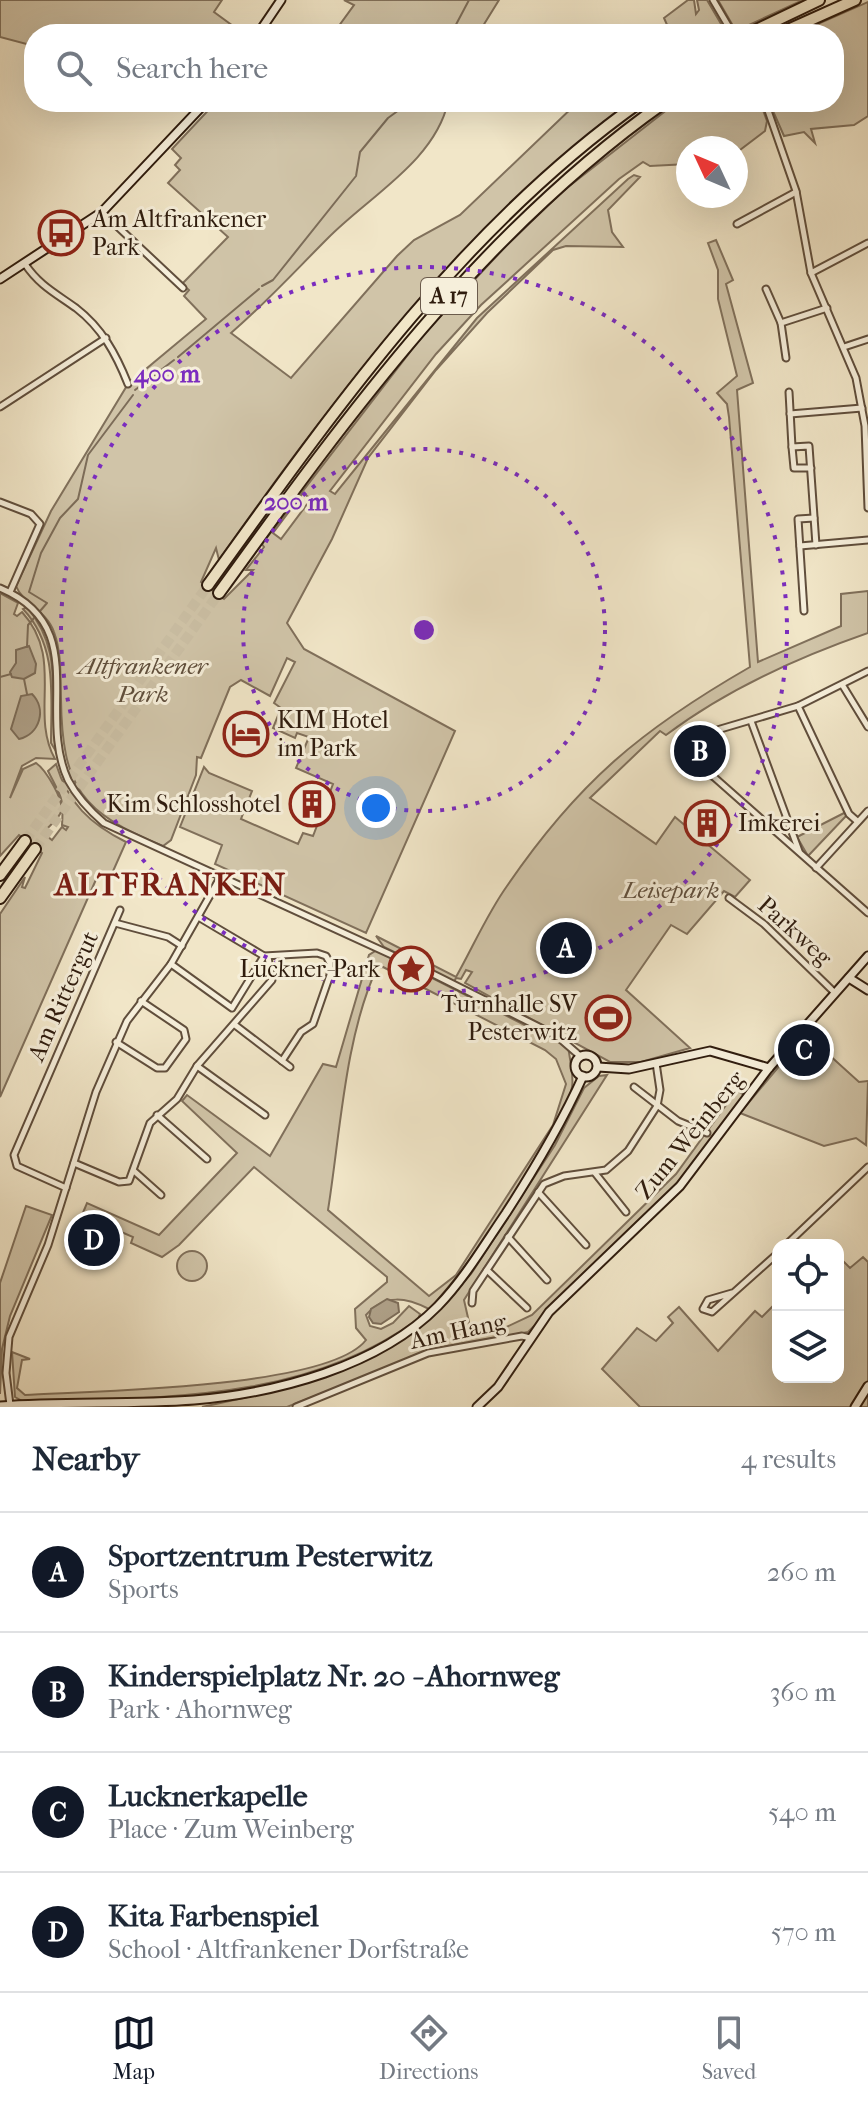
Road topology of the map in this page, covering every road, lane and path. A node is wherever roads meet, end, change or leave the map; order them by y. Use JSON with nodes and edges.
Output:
{"nodes":[{"id":1,"x":281,"y":0,"type":"edge"},
{"id":2,"x":713,"y":0,"type":"edge"},
{"id":3,"x":819,"y":0,"type":"edge"},
{"id":4,"x":855,"y":0,"type":"edge"},
{"id":5,"x":265,"y":24,"type":"edge"},
{"id":6,"x":727,"y":24,"type":"edge"},
{"id":7,"x":770,"y":24,"type":"edge"},
{"id":8,"x":801,"y":24,"type":"edge"},
{"id":9,"x":197,"y":112,"type":"edge"},
{"id":10,"x":628,"y":112,"type":"edge"},
{"id":11,"x":652,"y":112,"type":"edge"},
{"id":12,"x":768,"y":112,"type":"edge"},
{"id":13,"x":796,"y":191,"type":"junction"},
{"id":14,"x":102,"y":212,"type":"junction"},
{"id":15,"x":737,"y":224,"type":"dead end"},
{"id":16,"x":868,"y":243,"type":"edge"},
{"id":17,"x":25,"y":264,"type":"junction"},
{"id":18,"x":811,"y":273,"type":"junction"},
{"id":19,"x":0,"y":279,"type":"edge"},
{"id":20,"x":183,"y":288,"type":"dead end"},
{"id":21,"x":766,"y":289,"type":"dead end"},
{"id":22,"x":827,"y":308,"type":"junction"},
{"id":23,"x":781,"y":323,"type":"junction"},
{"id":24,"x":106,"y":338,"type":"junction"},
{"id":25,"x":868,"y":339,"type":"edge"},
{"id":26,"x":844,"y":347,"type":"junction"},
{"id":27,"x":786,"y":358,"type":"dead end"},
{"id":28,"x":128,"y":384,"type":"dead end"},
{"id":29,"x":789,"y":392,"type":"dead end"},
{"id":30,"x":0,"y":407,"type":"edge"},
{"id":31,"x":862,"y":408,"type":"junction"},
{"id":32,"x":790,"y":414,"type":"junction"},
{"id":33,"x":866,"y":426,"type":"edge"},
{"id":34,"x":792,"y":447,"type":"junction"},
{"id":35,"x":811,"y":468,"type":"junction"},
{"id":36,"x":0,"y":502,"type":"edge"},
{"id":37,"x":868,"y":508,"type":"edge"},
{"id":38,"x":814,"y":518,"type":"junction"},
{"id":39,"x":868,"y":540,"type":"edge"},
{"id":40,"x":816,"y":545,"type":"junction"},
{"id":41,"x":800,"y":546,"type":"junction"},
{"id":42,"x":208,"y":585,"type":"tunnel mouth"},
{"id":43,"x":0,"y":588,"type":"edge"},
{"id":44,"x":10,"y":592,"type":"junction"},
{"id":45,"x":219,"y":593,"type":"tunnel mouth"},
{"id":46,"x":804,"y":611,"type":"dead end"},
{"id":47,"x":868,"y":671,"type":"edge"},
{"id":48,"x":843,"y":686,"type":"junction"},
{"id":49,"x":798,"y":706,"type":"junction"},
{"id":50,"x":751,"y":721,"type":"junction"},
{"id":51,"x":868,"y":727,"type":"edge"},
{"id":52,"x":683,"y":745,"type":"dead end"},
{"id":53,"x":712,"y":776,"type":"junction"},
{"id":54,"x":868,"y":811,"type":"edge"},
{"id":55,"x":857,"y":821,"type":"junction"},
{"id":56,"x":25,"y":841,"type":"tunnel mouth"},
{"id":57,"x":35,"y":849,"type":"tunnel mouth"},
{"id":58,"x":799,"y":852,"type":"junction"},
{"id":59,"x":816,"y":868,"type":"junction"},
{"id":60,"x":0,"y":875,"type":"edge"},
{"id":61,"x":221,"y":876,"type":"junction"},
{"id":62,"x":0,"y":898,"type":"edge"},
{"id":63,"x":729,"y":898,"type":"dead end"},
{"id":64,"x":120,"y":910,"type":"dead end"},
{"id":65,"x":868,"y":913,"type":"edge"},
{"id":66,"x":200,"y":918,"type":"junction"},
{"id":67,"x":115,"y":923,"type":"junction"},
{"id":68,"x":182,"y":946,"type":"junction"},
{"id":69,"x":266,"y":956,"type":"junction"},
{"id":70,"x":868,"y":956,"type":"edge"},
{"id":71,"x":171,"y":964,"type":"junction"},
{"id":72,"x":849,"y":978,"type":"junction"},
{"id":73,"x":868,"y":990,"type":"edge"},
{"id":74,"x":836,"y":993,"type":"junction"},
{"id":75,"x":141,"y":1001,"type":"junction"},
{"id":76,"x":235,"y":1025,"type":"junction"},
{"id":77,"x":116,"y":1042,"type":"junction"},
{"id":78,"x":580,"y":1056,"type":"junction"},
{"id":79,"x":282,"y":1061,"type":"junction"},
{"id":80,"x":656,"y":1063,"type":"junction"},
{"id":81,"x":197,"y":1066,"type":"junction"},
{"id":82,"x":290,"y":1067,"type":"dead end"},
{"id":83,"x":598,"y":1067,"type":"junction"},
{"id":84,"x":769,"y":1068,"type":"junction"},
{"id":85,"x":583,"y":1076,"type":"junction"},
{"id":86,"x":634,"y":1087,"type":"dead end"},
{"id":87,"x":657,"y":1106,"type":"junction"},
{"id":88,"x":157,"y":1115,"type":"junction"},
{"id":89,"x":265,"y":1115,"type":"dead end"},
{"id":90,"x":707,"y":1133,"type":"dead end"},
{"id":91,"x":207,"y":1159,"type":"dead end"},
{"id":92,"x":74,"y":1163,"type":"junction"},
{"id":93,"x":868,"y":1167,"type":"edge"},
{"id":94,"x":134,"y":1171,"type":"junction"},
{"id":95,"x":595,"y":1173,"type":"junction"},
{"id":96,"x":66,"y":1188,"type":"junction"},
{"id":97,"x":538,"y":1192,"type":"junction"},
{"id":98,"x":161,"y":1195,"type":"dead end"},
{"id":99,"x":626,"y":1212,"type":"dead end"},
{"id":100,"x":508,"y":1237,"type":"junction"},
{"id":101,"x":792,"y":1239,"type":"edge"},
{"id":102,"x":586,"y":1245,"type":"dead end"},
{"id":103,"x":772,"y":1258,"type":"edge"},
{"id":104,"x":487,"y":1270,"type":"junction"},
{"id":105,"x":547,"y":1280,"type":"dead end"},
{"id":106,"x":732,"y":1293,"type":"junction"},
{"id":107,"x":472,"y":1303,"type":"dead end"},
{"id":108,"x":527,"y":1308,"type":"dead end"},
{"id":109,"x":530,"y":1338,"type":"junction"},
{"id":110,"x":868,"y":1386,"type":"edge"},
{"id":111,"x":193,"y":1404,"type":"edge"},
{"id":112,"x":10,"y":1405,"type":"edge"},
{"id":113,"x":0,"y":1406,"type":"edge"},
{"id":114,"x":296,"y":1407,"type":"edge"},
{"id":115,"x":477,"y":1407,"type":"edge"},
{"id":116,"x":855,"y":1407,"type":"edge"}],
"edges":[{"from":1,"to":5,"type":"street"},
{"from":2,"to":6,"type":"street"},
{"from":3,"to":7,"type":"highway"},
{"from":4,"to":8,"type":"highway"},
{"from":9,"to":14,"type":"street"},
{"from":10,"to":42,"type":"highway","number":"A 17"},
{"from":11,"to":45,"type":"highway","number":"A 17"},
{"from":12,"to":13,"type":"street"},
{"from":13,"to":15,"type":"street"},
{"from":13,"to":18,"type":"street"},
{"from":14,"to":17,"type":"street"},
{"from":14,"to":20,"type":"street"},
{"from":16,"to":18,"type":"street"},
{"from":17,"to":19,"type":"street"},
{"from":17,"to":24,"type":"street"},
{"from":18,"to":22,"type":"street"},
{"from":21,"to":23,"type":"street"},
{"from":22,"to":23,"type":"street"},
{"from":22,"to":26,"type":"street"},
{"from":23,"to":27,"type":"street"},
{"from":24,"to":28,"type":"street"},
{"from":24,"to":30,"type":"street"},
{"from":25,"to":26,"type":"street"},
{"from":26,"to":31,"type":"street"},
{"from":29,"to":32,"type":"street"},
{"from":31,"to":32,"type":"street"},
{"from":31,"to":33,"type":"street"},
{"from":32,"to":34,"type":"street"},
{"from":33,"to":37,"type":"street"},
{"from":34,"to":35,"type":"street"},
{"from":34,"to":35,"type":"street"},
{"from":35,"to":38,"type":"street"},
{"from":36,"to":44,"type":"street"},
{"from":38,"to":40,"type":"street"},
{"from":38,"to":41,"type":"street"},
{"from":39,"to":40,"type":"street"},
{"from":40,"to":41,"type":"street"},
{"from":41,"to":46,"type":"street"},
{"from":43,"to":44,"type":"street"},
{"from":44,"to":61,"type":"street"},
{"from":47,"to":48,"type":"street"},
{"from":48,"to":49,"type":"street"},
{"from":48,"to":51,"type":"street"},
{"from":49,"to":50,"type":"street"},
{"from":49,"to":55,"type":"street"},
{"from":50,"to":53,"type":"street"},
{"from":50,"to":58,"type":"street"},
{"from":52,"to":53,"type":"street"},
{"from":53,"to":58,"type":"street"},
{"from":54,"to":55,"type":"street"},
{"from":55,"to":59,"type":"street"},
{"from":56,"to":60,"type":"highway"},
{"from":57,"to":62,"type":"highway"},
{"from":58,"to":59,"type":"street"},
{"from":59,"to":65,"type":"street"},
{"from":61,"to":66,"type":"street"},
{"from":61,"to":78,"type":"street"},
{"from":63,"to":74,"type":"street","name":"Parkweg"},
{"from":64,"to":67,"type":"street","name":"Am Rittergut"},
{"from":66,"to":68,"type":"street"},
{"from":66,"to":69,"type":"street"},
{"from":67,"to":68,"type":"street","name":"Am Rittergut"},
{"from":67,"to":96,"type":"street","name":"Am Rittergut"},
{"from":68,"to":71,"type":"street"},
{"from":69,"to":71,"type":"street"},
{"from":69,"to":76,"type":"street"},
{"from":69,"to":79,"type":"street"},
{"from":70,"to":72,"type":"street","name":"Zum Weinberg"},
{"from":71,"to":75,"type":"street"},
{"from":72,"to":73,"type":"street"},
{"from":72,"to":74,"type":"street","name":"Zum Weinberg"},
{"from":74,"to":84,"type":"street","name":"Zum Weinberg"},
{"from":75,"to":77,"type":"street"},
{"from":75,"to":77,"type":"street"},
{"from":76,"to":79,"type":"street"},
{"from":76,"to":81,"type":"street"},
{"from":77,"to":92,"type":"street"},
{"from":78,"to":83,"type":"street"},
{"from":78,"to":85,"type":"street"},
{"from":79,"to":82,"type":"street"},
{"from":80,"to":83,"type":"street"},
{"from":80,"to":84,"type":"street"},
{"from":80,"to":87,"type":"street"},
{"from":81,"to":88,"type":"street"},
{"from":81,"to":89,"type":"street"},
{"from":83,"to":85,"type":"street"},
{"from":84,"to":109,"type":"street","name":"Zum Weinberg"},
{"from":85,"to":111,"type":"street"},
{"from":86,"to":87,"type":"street"},
{"from":87,"to":90,"type":"street"},
{"from":87,"to":95,"type":"street"},
{"from":88,"to":91,"type":"street"},
{"from":88,"to":94,"type":"street"},
{"from":92,"to":94,"type":"street"},
{"from":92,"to":96,"type":"street"},
{"from":93,"to":101,"type":"street"},
{"from":94,"to":98,"type":"street"},
{"from":95,"to":97,"type":"street"},
{"from":95,"to":99,"type":"street"},
{"from":96,"to":112,"type":"street"},
{"from":97,"to":100,"type":"street"},
{"from":97,"to":102,"type":"street"},
{"from":100,"to":104,"type":"street"},
{"from":100,"to":105,"type":"street"},
{"from":103,"to":106,"type":"street"},
{"from":104,"to":107,"type":"street"},
{"from":104,"to":108,"type":"street"},
{"from":106,"to":106,"type":"street"},
{"from":109,"to":114,"type":"street","name":"Am Hang"},
{"from":109,"to":115,"type":"street","name":"Zum Weinberg"},
{"from":110,"to":116,"type":"street"},
{"from":111,"to":112,"type":"street"},
{"from":112,"to":113,"type":"street"}]}
